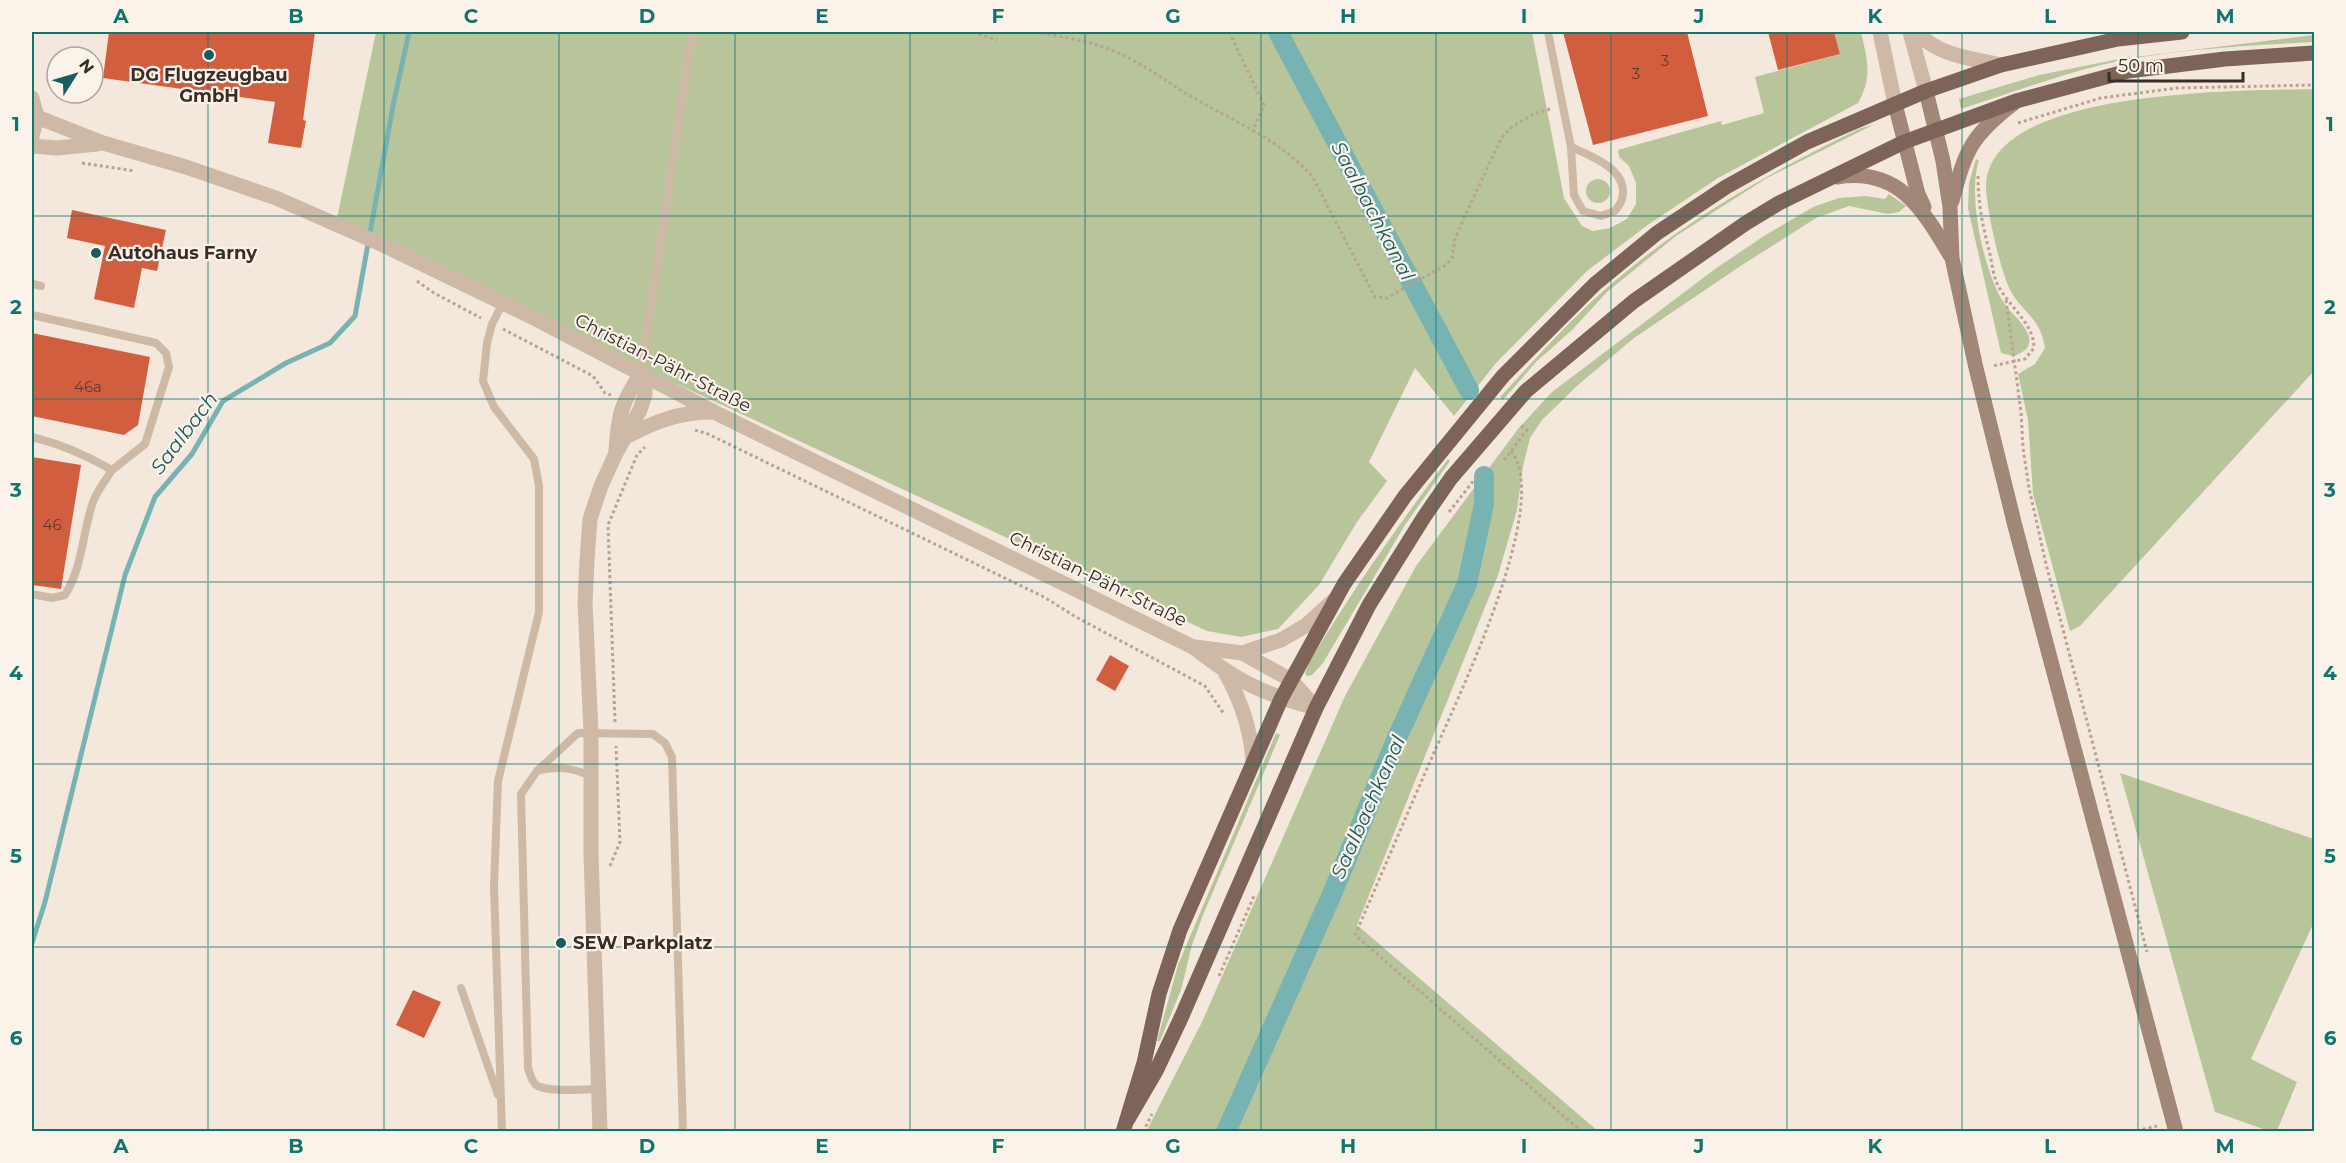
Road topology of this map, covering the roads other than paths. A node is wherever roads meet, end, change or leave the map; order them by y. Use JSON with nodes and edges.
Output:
{"nodes":[{"id":1,"x":692,"y":32,"type":"edge"},
{"id":2,"x":1548,"y":32,"type":"edge"},
{"id":3,"x":1880,"y":32,"type":"edge"},
{"id":4,"x":1910,"y":32,"type":"edge"},
{"id":5,"x":1916,"y":32,"type":"edge"},
{"id":6,"x":2182,"y":32,"type":"edge"},
{"id":7,"x":2314,"y":54,"type":"edge"},
{"id":8,"x":2001,"y":65,"type":"junction"},
{"id":9,"x":1926,"y":91,"type":"junction"},
{"id":10,"x":32,"y":98,"type":"edge"},
{"id":11,"x":2016,"y":101,"type":"junction"},
{"id":12,"x":1895,"y":104,"type":"junction"},
{"id":13,"x":37,"y":117,"type":"junction"},
{"id":14,"x":1935,"y":130,"type":"junction"},
{"id":15,"x":32,"y":136,"type":"edge"},
{"id":16,"x":1904,"y":142,"type":"junction"},
{"id":17,"x":103,"y":143,"type":"junction"},
{"id":18,"x":32,"y":146,"type":"edge"},
{"id":19,"x":1572,"y":147,"type":"junction"},
{"id":20,"x":1827,"y":178,"type":"junction"},
{"id":21,"x":1950,"y":207,"type":"junction"},
{"id":22,"x":1928,"y":219,"type":"junction"},
{"id":23,"x":1952,"y":258,"type":"junction"},
{"id":24,"x":503,"y":303,"type":"junction"},
{"id":25,"x":32,"y":315,"type":"edge"},
{"id":26,"x":641,"y":373,"type":"junction"},
{"id":27,"x":714,"y":412,"type":"junction"},
{"id":28,"x":32,"y":437,"type":"edge"},
{"id":29,"x":625,"y":438,"type":"junction"},
{"id":30,"x":616,"y":453,"type":"junction"},
{"id":31,"x":112,"y":470,"type":"junction"},
{"id":32,"x":32,"y":594,"type":"edge"},
{"id":33,"x":1335,"y":600,"type":"junction"},
{"id":34,"x":1193,"y":647,"type":"junction"},
{"id":35,"x":1242,"y":653,"type":"junction"},
{"id":36,"x":1225,"y":672,"type":"junction"},
{"id":37,"x":1291,"y":680,"type":"junction"},
{"id":38,"x":1281,"y":699,"type":"junction"},
{"id":39,"x":1316,"y":708,"type":"junction"},
{"id":40,"x":591,"y":732,"type":"junction"},
{"id":41,"x":1253,"y":760,"type":"junction"},
{"id":42,"x":537,"y":771,"type":"junction"},
{"id":43,"x":592,"y":777,"type":"junction"},
{"id":44,"x":461,"y":988,"type":"dead end"},
{"id":45,"x":598,"y":1089,"type":"junction"},
{"id":46,"x":501,"y":1104,"type":"junction"},
{"id":47,"x":1125,"y":1125,"type":"edge"},
{"id":48,"x":2175,"y":1127,"type":"edge"},
{"id":49,"x":502,"y":1131,"type":"edge"},
{"id":50,"x":600,"y":1131,"type":"edge"},
{"id":51,"x":683,"y":1131,"type":"edge"}],
"edges":[{"from":1,"to":26,"type":"lane"},
{"from":2,"to":19,"type":"lane"},
{"from":3,"to":12,"type":"street"},
{"from":4,"to":9,"type":"street"},
{"from":5,"to":8,"type":"street"},
{"from":6,"to":8,"type":"main road"},
{"from":7,"to":11,"type":"main road"},
{"from":8,"to":9,"type":"main road"},
{"from":9,"to":12,"type":"main road"},
{"from":9,"to":14,"type":"main road"},
{"from":10,"to":13,"type":"street"},
{"from":11,"to":14,"type":"main road"},
{"from":11,"to":21,"type":"main road"},
{"from":12,"to":16,"type":"main road"},
{"from":12,"to":33,"type":"main road"},
{"from":13,"to":15,"type":"street"},
{"from":13,"to":17,"type":"street","name":"Christian-Pähr-Straße"},
{"from":14,"to":16,"type":"main road"},
{"from":14,"to":21,"type":"main road"},
{"from":16,"to":20,"type":"main road"},
{"from":16,"to":22,"type":"main road"},
{"from":17,"to":18,"type":"street","name":"Christian-Pähr-Straße"},
{"from":17,"to":24,"type":"street","name":"Christian-Pähr-Straße"},
{"from":19,"to":19,"type":"lane"},
{"from":20,"to":22,"type":"main road"},
{"from":20,"to":39,"type":"main road"},
{"from":21,"to":23,"type":"main road"},
{"from":22,"to":23,"type":"main road"},
{"from":23,"to":48,"type":"main road"},
{"from":24,"to":26,"type":"street","name":"Christian-Pähr-Straße"},
{"from":24,"to":46,"type":"lane"},
{"from":25,"to":31,"type":"lane"},
{"from":26,"to":27,"type":"street","name":"Christian-Pähr-Straße"},
{"from":26,"to":29,"type":"street"},
{"from":26,"to":30,"type":"street"},
{"from":27,"to":29,"type":"street"},
{"from":27,"to":34,"type":"street","name":"Christian-Pähr-Straße"},
{"from":28,"to":31,"type":"lane"},
{"from":29,"to":30,"type":"street"},
{"from":30,"to":40,"type":"street"},
{"from":31,"to":32,"type":"lane"},
{"from":33,"to":35,"type":"street"},
{"from":33,"to":37,"type":"main road"},
{"from":34,"to":35,"type":"street","name":"Christian-Pähr-Straße"},
{"from":34,"to":36,"type":"street","name":"Christian-Pähr-Straße"},
{"from":35,"to":37,"type":"street","name":"Christian-Pähr-Straße"},
{"from":36,"to":38,"type":"street","name":"Christian-Pähr-Straße"},
{"from":36,"to":41,"type":"street"},
{"from":37,"to":38,"type":"main road"},
{"from":37,"to":39,"type":"street","name":"Christian-Pähr-Straße"},
{"from":38,"to":39,"type":"street","name":"Christian-Pähr-Straße"},
{"from":38,"to":41,"type":"main road"},
{"from":39,"to":47,"type":"main road"},
{"from":40,"to":42,"type":"lane"},
{"from":40,"to":43,"type":"street"},
{"from":40,"to":51,"type":"lane"},
{"from":41,"to":47,"type":"main road"},
{"from":42,"to":43,"type":"lane"},
{"from":42,"to":45,"type":"lane"},
{"from":43,"to":45,"type":"street"},
{"from":44,"to":46,"type":"lane"},
{"from":45,"to":50,"type":"street"},
{"from":46,"to":49,"type":"lane"}]}
